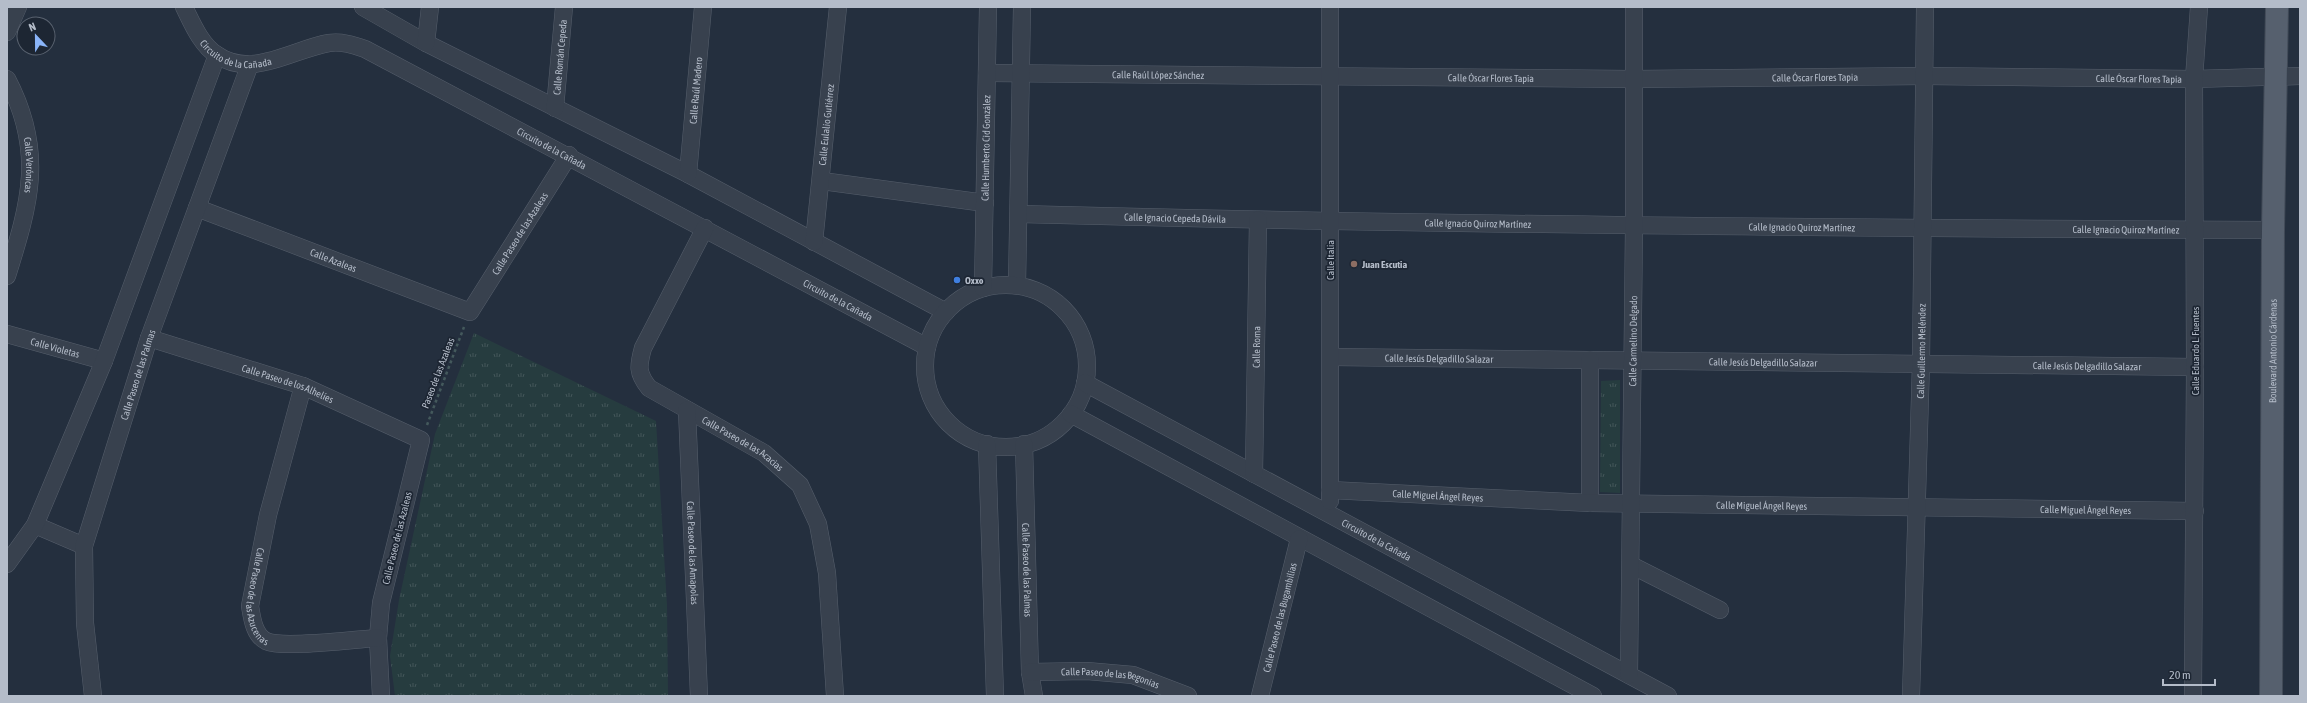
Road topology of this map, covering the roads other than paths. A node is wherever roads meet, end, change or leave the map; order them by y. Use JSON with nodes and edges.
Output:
{"nodes":[{"id":1,"x":18,"y":7,"type":"edge"},
{"id":2,"x":184,"y":7,"type":"edge"},
{"id":3,"x":363,"y":7,"type":"edge"},
{"id":4,"x":430,"y":7,"type":"edge"},
{"id":5,"x":564,"y":7,"type":"edge"},
{"id":6,"x":703,"y":7,"type":"edge"},
{"id":7,"x":838,"y":7,"type":"edge"},
{"id":8,"x":988,"y":7,"type":"edge"},
{"id":9,"x":1022,"y":7,"type":"edge"},
{"id":10,"x":1330,"y":7,"type":"edge"},
{"id":11,"x":1634,"y":7,"type":"edge"},
{"id":12,"x":1925,"y":7,"type":"edge"},
{"id":13,"x":2199,"y":7,"type":"edge"},
{"id":14,"x":2277,"y":7,"type":"edge"},
{"id":15,"x":7,"y":32,"type":"edge"},
{"id":16,"x":426,"y":43,"type":"junction"},
{"id":17,"x":217,"y":55,"type":"junction"},
{"id":18,"x":250,"y":64,"type":"junction"},
{"id":19,"x":987,"y":73,"type":"junction"},
{"id":20,"x":1020,"y":73,"type":"junction"},
{"id":21,"x":1329,"y":76,"type":"junction"},
{"id":22,"x":1925,"y":76,"type":"junction"},
{"id":23,"x":2277,"y":76,"type":"junction"},
{"id":24,"x":2300,"y":76,"type":"edge"},
{"id":25,"x":7,"y":79,"type":"edge"},
{"id":26,"x":1633,"y":79,"type":"junction"},
{"id":27,"x":2194,"y":79,"type":"junction"},
{"id":28,"x":555,"y":108,"type":"junction"},
{"id":29,"x":569,"y":155,"type":"junction"},
{"id":30,"x":688,"y":174,"type":"junction"},
{"id":31,"x":822,"y":181,"type":"junction"},
{"id":32,"x":985,"y":203,"type":"junction"},
{"id":33,"x":197,"y":208,"type":"junction"},
{"id":34,"x":1019,"y":214,"type":"junction"},
{"id":35,"x":1258,"y":220,"type":"junction"},
{"id":36,"x":1330,"y":221,"type":"junction"},
{"id":37,"x":1634,"y":226,"type":"junction"},
{"id":38,"x":1923,"y":226,"type":"junction"},
{"id":39,"x":705,"y":228,"type":"junction"},
{"id":40,"x":2194,"y":229,"type":"junction"},
{"id":41,"x":2273,"y":230,"type":"junction"},
{"id":42,"x":814,"y":242,"type":"junction"},
{"id":43,"x":7,"y":276,"type":"edge"},
{"id":44,"x":1017,"y":286,"type":"junction"},
{"id":45,"x":983,"y":288,"type":"junction"},
{"id":46,"x":470,"y":312,"type":"joint"},
{"id":47,"x":946,"y":312,"type":"junction"},
{"id":48,"x":7,"y":334,"type":"edge"},
{"id":49,"x":149,"y":338,"type":"junction"},
{"id":50,"x":927,"y":347,"type":"junction"},
{"id":51,"x":1331,"y":357,"type":"junction"},
{"id":52,"x":1590,"y":360,"type":"junction"},
{"id":53,"x":1633,"y":360,"type":"junction"},
{"id":54,"x":104,"y":361,"type":"junction"},
{"id":55,"x":1921,"y":364,"type":"junction"},
{"id":56,"x":2195,"y":367,"type":"junction"},
{"id":57,"x":1085,"y":383,"type":"junction"},
{"id":58,"x":303,"y":386,"type":"junction"},
{"id":59,"x":687,"y":410,"type":"junction"},
{"id":60,"x":1071,"y":414,"type":"junction"},
{"id":61,"x":421,"y":440,"type":"joint"},
{"id":62,"x":987,"y":444,"type":"junction"},
{"id":63,"x":1024,"y":444,"type":"junction"},
{"id":64,"x":1254,"y":474,"type":"junction"},
{"id":65,"x":1330,"y":490,"type":"junction"},
{"id":66,"x":1590,"y":503,"type":"junction"},
{"id":67,"x":1631,"y":504,"type":"junction"},
{"id":68,"x":1918,"y":506,"type":"junction"},
{"id":69,"x":2195,"y":511,"type":"junction"},
{"id":70,"x":1330,"y":513,"type":"junction"},
{"id":71,"x":35,"y":525,"type":"junction"},
{"id":72,"x":1299,"y":539,"type":"junction"},
{"id":73,"x":84,"y":546,"type":"junction"},
{"id":74,"x":7,"y":564,"type":"edge"},
{"id":75,"x":1631,"y":565,"type":"junction"},
{"id":76,"x":1720,"y":610,"type":"dead end"},
{"id":77,"x":378,"y":638,"type":"junction"},
{"id":78,"x":1030,"y":672,"type":"junction"},
{"id":79,"x":1629,"y":675,"type":"junction"},
{"id":80,"x":93,"y":696,"type":"edge"},
{"id":81,"x":381,"y":696,"type":"edge"},
{"id":82,"x":699,"y":696,"type":"edge"},
{"id":83,"x":835,"y":696,"type":"edge"},
{"id":84,"x":995,"y":696,"type":"edge"},
{"id":85,"x":1034,"y":696,"type":"edge"},
{"id":86,"x":1188,"y":696,"type":"edge"},
{"id":87,"x":1260,"y":696,"type":"edge"},
{"id":88,"x":1593,"y":696,"type":"edge"},
{"id":89,"x":1668,"y":696,"type":"edge"},
{"id":90,"x":1911,"y":696,"type":"edge"},
{"id":91,"x":2193,"y":696,"type":"edge"},
{"id":92,"x":2271,"y":696,"type":"edge"}],
"edges":[{"from":1,"to":15,"type":"street"},
{"from":2,"to":17,"type":"street","name":"Circuito de la Cañada"},
{"from":3,"to":16,"type":"street"},
{"from":4,"to":16,"type":"street"},
{"from":5,"to":28,"type":"street","name":"Calle Román Cepeda"},
{"from":6,"to":30,"type":"street","name":"Calle Raúl Madero"},
{"from":7,"to":31,"type":"street","name":"Calle Eulalio Gutiérrez"},
{"from":8,"to":19,"type":"street","name":"Calle Humberto Cid González"},
{"from":9,"to":20,"type":"street"},
{"from":10,"to":21,"type":"street","name":"Calle Italia"},
{"from":11,"to":26,"type":"street","name":"Calle Carmelino Delgado"},
{"from":12,"to":22,"type":"street","name":"Calle Guillermo Meléndez"},
{"from":13,"to":27,"type":"street","name":"Calle Eduardo L. Fuentes"},
{"from":14,"to":23,"type":"main road","name":"Boulevard Antonio Cárdenas"},
{"from":16,"to":28,"type":"street"},
{"from":17,"to":18,"type":"street","name":"Circuito de la Cañada"},
{"from":17,"to":54,"type":"street"},
{"from":18,"to":29,"type":"street","name":"Circuito de la Cañada"},
{"from":18,"to":33,"type":"street","name":"Calle Paseo de las Palmas"},
{"from":19,"to":20,"type":"street","name":"Calle Raúl López Sánchez"},
{"from":19,"to":32,"type":"street","name":"Calle Humberto Cid González"},
{"from":20,"to":21,"type":"street","name":"Calle Raúl López Sánchez"},
{"from":20,"to":34,"type":"street"},
{"from":21,"to":26,"type":"street","name":"Calle Óscar Flores Tapia"},
{"from":21,"to":36,"type":"street","name":"Calle Italia"},
{"from":22,"to":26,"type":"street","name":"Calle Óscar Flores Tapia"},
{"from":22,"to":27,"type":"street","name":"Calle Óscar Flores Tapia"},
{"from":22,"to":38,"type":"street","name":"Calle Guillermo Meléndez"},
{"from":23,"to":24,"type":"street","name":"Calle Óscar Flores Tapia"},
{"from":23,"to":27,"type":"street","name":"Calle Óscar Flores Tapia"},
{"from":23,"to":41,"type":"main road","name":"Boulevard Antonio Cárdenas"},
{"from":25,"to":43,"type":"street","name":"Calle Verónicas"},
{"from":26,"to":37,"type":"street","name":"Calle Carmelino Delgado"},
{"from":27,"to":40,"type":"street","name":"Calle Eduardo L. Fuentes"},
{"from":28,"to":30,"type":"street"},
{"from":29,"to":39,"type":"street","name":"Circuito de la Cañada"},
{"from":29,"to":46,"type":"street","name":"Calle Paseo de las Azaleas"},
{"from":30,"to":42,"type":"street"},
{"from":31,"to":32,"type":"street"},
{"from":31,"to":42,"type":"street","name":"Calle Eulalio Gutiérrez"},
{"from":32,"to":45,"type":"street","name":"Calle Humberto Cid González"},
{"from":33,"to":46,"type":"street","name":"Calle Azaleas"},
{"from":33,"to":49,"type":"street","name":"Calle Paseo de las Palmas"},
{"from":34,"to":35,"type":"street","name":"Calle Ignacio Cepeda Dávila"},
{"from":34,"to":44,"type":"street"},
{"from":35,"to":36,"type":"street","name":"Calle Ignacio Cepeda Dávila"},
{"from":35,"to":64,"type":"street","name":"Calle Roma"},
{"from":36,"to":37,"type":"street","name":"Calle Ignacio Quiroz Martínez"},
{"from":36,"to":51,"type":"street","name":"Calle Italia"},
{"from":37,"to":38,"type":"street","name":"Calle Ignacio Quiroz Martínez"},
{"from":37,"to":53,"type":"street","name":"Calle Carmelino Delgado"},
{"from":38,"to":40,"type":"street","name":"Calle Ignacio Quiroz Martínez"},
{"from":38,"to":55,"type":"street","name":"Calle Guillermo Meléndez"},
{"from":39,"to":50,"type":"street","name":"Circuito de la Cañada"},
{"from":39,"to":59,"type":"street","name":"Calle Paseo de las Acacias"},
{"from":40,"to":41,"type":"street","name":"Calle Ignacio Quiroz Martínez"},
{"from":40,"to":56,"type":"street","name":"Calle Eduardo L. Fuentes"},
{"from":41,"to":92,"type":"main road","name":"Boulevard Antonio Cárdenas"},
{"from":42,"to":47,"type":"street"},
{"from":44,"to":45,"type":"street"},
{"from":44,"to":57,"type":"street"},
{"from":45,"to":47,"type":"street"},
{"from":47,"to":50,"type":"street"},
{"from":48,"to":54,"type":"street","name":"Calle Violetas"},
{"from":49,"to":58,"type":"street","name":"Calle Paseo de los Alhelíes"},
{"from":49,"to":73,"type":"street","name":"Calle Paseo de las Palmas"},
{"from":50,"to":62,"type":"street"},
{"from":51,"to":52,"type":"street","name":"Calle Jesús Delgadillo Salazar"},
{"from":51,"to":65,"type":"street","name":"Calle Italia"},
{"from":52,"to":53,"type":"street","name":"Calle Jesús Delgadillo Salazar"},
{"from":52,"to":66,"type":"street"},
{"from":53,"to":55,"type":"street","name":"Calle Jesús Delgadillo Salazar"},
{"from":53,"to":67,"type":"street","name":"Calle Carmelino Delgado"},
{"from":54,"to":71,"type":"street"},
{"from":55,"to":56,"type":"street","name":"Calle Jesús Delgadillo Salazar"},
{"from":55,"to":68,"type":"street","name":"Calle Guillermo Meléndez"},
{"from":56,"to":69,"type":"street","name":"Calle Eduardo L. Fuentes"},
{"from":57,"to":60,"type":"street"},
{"from":57,"to":64,"type":"street","name":"Circuito de la Cañada"},
{"from":58,"to":61,"type":"street","name":"Calle Paseo de los Alhelíes"},
{"from":58,"to":77,"type":"street","name":"Calle Paseo de las Azucenas"},
{"from":59,"to":82,"type":"street","name":"Calle Paseo de las Amapolas"},
{"from":59,"to":83,"type":"street","name":"Calle Paseo de las Acacias"},
{"from":60,"to":63,"type":"street"},
{"from":60,"to":72,"type":"street"},
{"from":61,"to":77,"type":"street","name":"Calle Paseo de las Azaleas"},
{"from":62,"to":63,"type":"street"},
{"from":62,"to":84,"type":"street"},
{"from":63,"to":78,"type":"street","name":"Calle Paseo de las Palmas"},
{"from":64,"to":70,"type":"street","name":"Circuito de la Cañada"},
{"from":65,"to":66,"type":"street","name":"Calle Miguel Ángel Reyes"},
{"from":65,"to":70,"type":"street","name":"Calle Italia"},
{"from":66,"to":67,"type":"street","name":"Calle Miguel Ángel Reyes"},
{"from":67,"to":68,"type":"street","name":"Calle Miguel Ángel Reyes"},
{"from":67,"to":75,"type":"street","name":"Calle Carmelino Delgado"},
{"from":68,"to":69,"type":"street","name":"Calle Miguel Ángel Reyes"},
{"from":68,"to":90,"type":"street","name":"Calle Guillermo Meléndez"},
{"from":69,"to":91,"type":"street","name":"Calle Eduardo L. Fuentes"},
{"from":70,"to":79,"type":"street","name":"Circuito de la Cañada"},
{"from":71,"to":73,"type":"street"},
{"from":71,"to":74,"type":"street"},
{"from":72,"to":87,"type":"street","name":"Calle Paseo de las Bugambilias"},
{"from":72,"to":88,"type":"street"},
{"from":73,"to":80,"type":"street","name":"Calle Paseo de las Palmas"},
{"from":75,"to":76,"type":"street"},
{"from":75,"to":79,"type":"street","name":"Calle Carmelino Delgado"},
{"from":77,"to":81,"type":"street"},
{"from":78,"to":85,"type":"street","name":"Calle Paseo de las Palmas"},
{"from":78,"to":86,"type":"street","name":"Calle Paseo de las Begonias"},
{"from":79,"to":89,"type":"street","name":"Circuito de la Cañada"}]}
